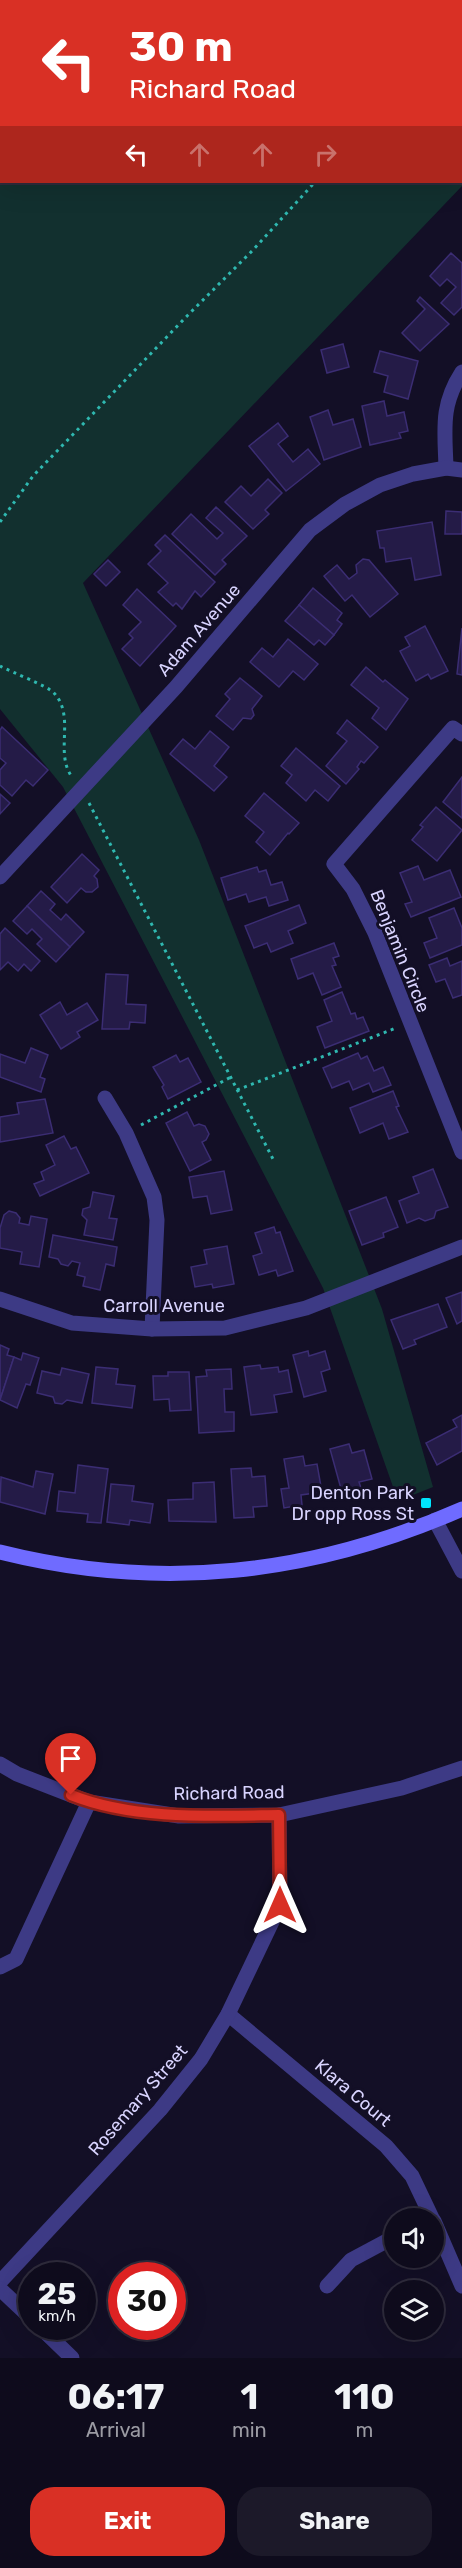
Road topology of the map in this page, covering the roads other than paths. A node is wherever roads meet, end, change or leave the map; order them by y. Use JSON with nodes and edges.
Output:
{"nodes":[{"id":1,"x":462,"y":372,"type":"edge"},
{"id":2,"x":446,"y":468,"type":"junction"},
{"id":3,"x":462,"y":470,"type":"edge"},
{"id":4,"x":462,"y":734,"type":"edge"},
{"id":5,"x":0,"y":877,"type":"edge"},
{"id":6,"x":105,"y":1098,"type":"dead end"},
{"id":7,"x":458,"y":1132,"type":"edge"},
{"id":8,"x":462,"y":1152,"type":"edge"},
{"id":9,"x":462,"y":1247,"type":"edge"},
{"id":10,"x":0,"y":1299,"type":"edge"},
{"id":11,"x":152,"y":1329,"type":"junction"},
{"id":12,"x":462,"y":1509,"type":"edge"},
{"id":13,"x":435,"y":1520,"type":"junction"},
{"id":14,"x":0,"y":1552,"type":"edge"},
{"id":15,"x":462,"y":1570,"type":"edge"},
{"id":16,"x":0,"y":1764,"type":"edge"},
{"id":17,"x":462,"y":1768,"type":"edge"},
{"id":18,"x":89,"y":1802,"type":"junction"},
{"id":19,"x":279,"y":1815,"type":"junction"},
{"id":20,"x":0,"y":1967,"type":"edge"},
{"id":21,"x":228,"y":2014,"type":"junction"},
{"id":22,"x":427,"y":2208,"type":"edge"},
{"id":23,"x":384,"y":2242,"type":"edge"},
{"id":24,"x":444,"y":2246,"type":"edge"},
{"id":25,"x":0,"y":2282,"type":"edge"},
{"id":26,"x":327,"y":2286,"type":"dead end"},
{"id":27,"x":462,"y":2286,"type":"edge"},
{"id":28,"x":0,"y":2289,"type":"edge"},
{"id":29,"x":18,"y":2306,"type":"edge"},
{"id":30,"x":53,"y":2340,"type":"edge"},
{"id":31,"x":72,"y":2358,"type":"edge"}],
"edges":[{"from":1,"to":2,"type":"street"},
{"from":2,"to":3,"type":"street","name":"Adam Avenue"},
{"from":2,"to":5,"type":"street","name":"Adam Avenue"},
{"from":4,"to":7,"type":"street","name":"Benjamin Circle"},
{"from":6,"to":11,"type":"street"},
{"from":7,"to":8,"type":"street","name":"Benjamin Circle"},
{"from":9,"to":11,"type":"street","name":"Carroll Avenue"},
{"from":10,"to":11,"type":"street","name":"Carroll Avenue"},
{"from":12,"to":13,"type":"main road"},
{"from":13,"to":14,"type":"main road"},
{"from":13,"to":15,"type":"street"},
{"from":16,"to":18,"type":"street","name":"Richard Road"},
{"from":17,"to":19,"type":"street","name":"Richard Road"},
{"from":18,"to":19,"type":"street","name":"Richard Road"},
{"from":18,"to":20,"type":"street"},
{"from":19,"to":21,"type":"street","name":"Rosemary Street"},
{"from":21,"to":22,"type":"street","name":"Klara Court"},
{"from":21,"to":25,"type":"street","name":"Rosemary Street"},
{"from":23,"to":26,"type":"street"},
{"from":24,"to":27,"type":"street","name":"Klara Court"},
{"from":28,"to":29,"type":"street"},
{"from":30,"to":31,"type":"street"}]}
